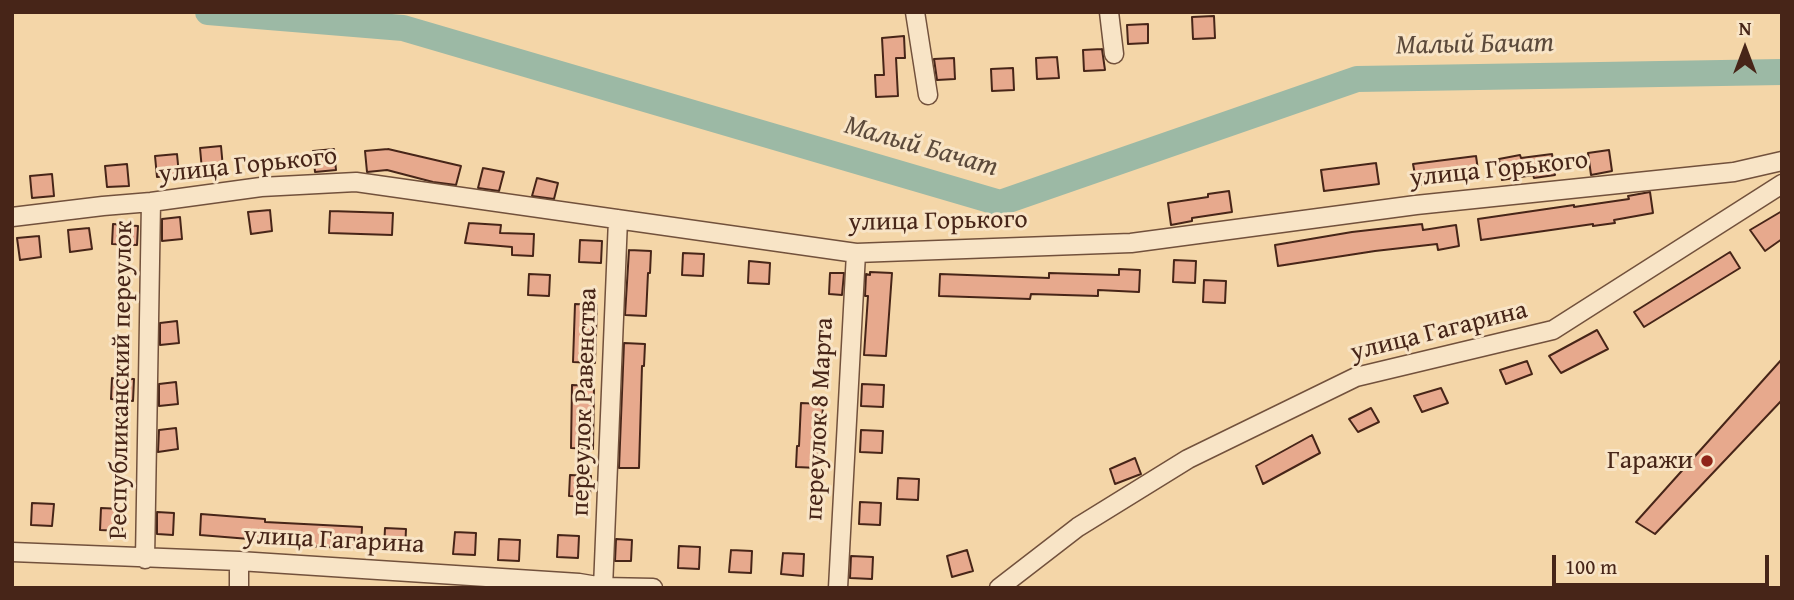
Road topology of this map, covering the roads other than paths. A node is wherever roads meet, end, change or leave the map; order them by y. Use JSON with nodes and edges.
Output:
{"nodes":[{"id":1,"x":915,"y":12,"type":"edge"},
{"id":2,"x":1109,"y":12,"type":"edge"},
{"id":3,"x":1114,"y":54,"type":"dead end"},
{"id":4,"x":928,"y":95,"type":"dead end"},
{"id":5,"x":1782,"y":161,"type":"edge"},
{"id":6,"x":1782,"y":184,"type":"edge"},
{"id":7,"x":151,"y":202,"type":"junction"},
{"id":8,"x":12,"y":217,"type":"edge"},
{"id":9,"x":618,"y":219,"type":"junction"},
{"id":10,"x":856,"y":253,"type":"junction"},
{"id":11,"x":12,"y":552,"type":"edge"},
{"id":12,"x":145,"y":559,"type":"junction"},
{"id":13,"x":239,"y":561,"type":"junction"},
{"id":14,"x":239,"y":588,"type":"edge"},
{"id":15,"x":603,"y":588,"type":"edge"},
{"id":16,"x":653,"y":588,"type":"edge"},
{"id":17,"x":838,"y":588,"type":"edge"},
{"id":18,"x":999,"y":588,"type":"edge"}],
"edges":[{"from":1,"to":4,"type":"street"},
{"from":2,"to":3,"type":"street"},
{"from":5,"to":10,"type":"street","name":"улица Горького"},
{"from":6,"to":18,"type":"street","name":"улица Гагарина"},
{"from":7,"to":8,"type":"street","name":"улица Горького"},
{"from":7,"to":9,"type":"street","name":"улица Горького"},
{"from":7,"to":12,"type":"street","name":"Республиканский переулок"},
{"from":9,"to":10,"type":"street","name":"улица Горького"},
{"from":9,"to":15,"type":"street","name":"переулок Равенства"},
{"from":10,"to":17,"type":"street","name":"переулок 8 Марта"},
{"from":11,"to":12,"type":"street","name":"улица Гагарина"},
{"from":12,"to":13,"type":"street","name":"улица Гагарина"},
{"from":13,"to":14,"type":"street"},
{"from":13,"to":15,"type":"street","name":"улица Гагарина"},
{"from":15,"to":16,"type":"street","name":"улица Гагарина"}]}
